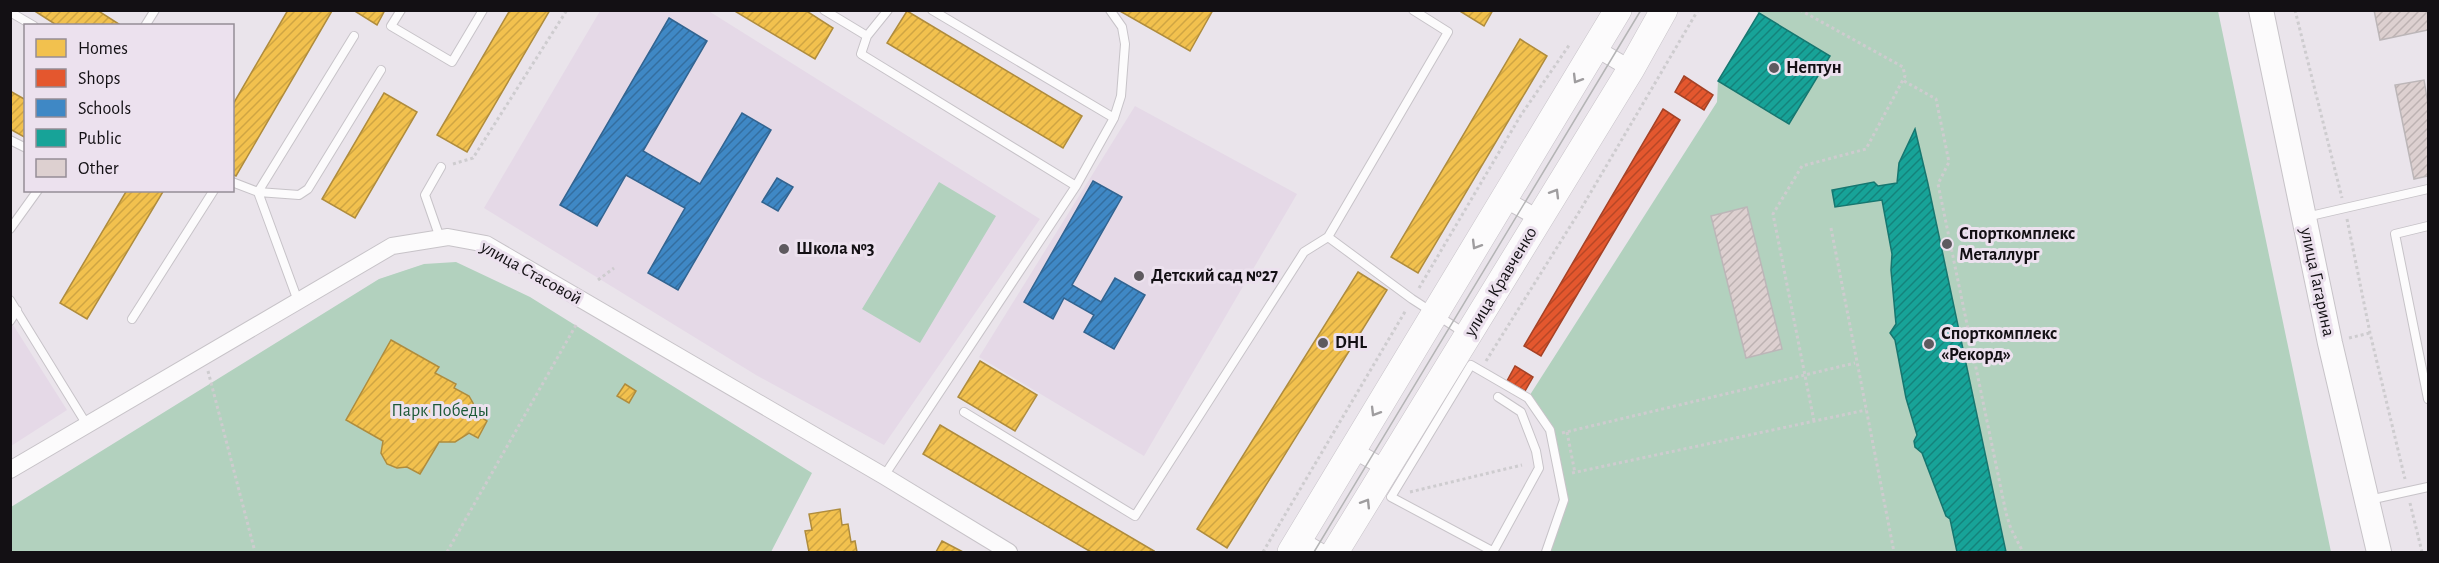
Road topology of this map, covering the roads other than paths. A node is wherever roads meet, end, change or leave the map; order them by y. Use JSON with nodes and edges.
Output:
{"nodes":[{"id":1,"x":155,"y":10,"type":"edge"},
{"id":2,"x":401,"y":10,"type":"edge"},
{"id":3,"x":483,"y":10,"type":"edge"},
{"id":4,"x":824,"y":10,"type":"edge"},
{"id":5,"x":888,"y":10,"type":"edge"},
{"id":6,"x":932,"y":10,"type":"edge"},
{"id":7,"x":1110,"y":10,"type":"edge"},
{"id":8,"x":1413,"y":10,"type":"edge"},
{"id":9,"x":1618,"y":10,"type":"edge"},
{"id":10,"x":1664,"y":10,"type":"edge"},
{"id":11,"x":2261,"y":10,"type":"edge"},
{"id":12,"x":10,"y":12,"type":"edge"},
{"id":13,"x":31,"y":24,"type":"edge"},
{"id":14,"x":146,"y":24,"type":"edge"},
{"id":15,"x":354,"y":36,"type":"dead end"},
{"id":16,"x":867,"y":36,"type":"junction"},
{"id":17,"x":1584,"y":44,"type":"junction"},
{"id":18,"x":1631,"y":69,"type":"junction"},
{"id":19,"x":381,"y":70,"type":"dead end"},
{"id":20,"x":1114,"y":118,"type":"junction"},
{"id":21,"x":10,"y":140,"type":"edge"},
{"id":22,"x":24,"y":147,"type":"edge"},
{"id":23,"x":441,"y":167,"type":"road end"},
{"id":24,"x":234,"y":183,"type":"edge"},
{"id":25,"x":1076,"y":186,"type":"junction"},
{"id":26,"x":2428,"y":189,"type":"edge"},
{"id":27,"x":37,"y":192,"type":"edge"},
{"id":28,"x":213,"y":192,"type":"edge"},
{"id":29,"x":258,"y":192,"type":"junction"},
{"id":30,"x":1504,"y":199,"type":"junction"},
{"id":31,"x":2304,"y":217,"type":"junction"},
{"id":32,"x":1540,"y":219,"type":"junction"},
{"id":33,"x":2428,"y":226,"type":"edge"},
{"id":34,"x":10,"y":229,"type":"edge"},
{"id":35,"x":1328,"y":237,"type":"junction"},
{"id":36,"x":440,"y":238,"type":"junction"},
{"id":37,"x":10,"y":300,"type":"edge"},
{"id":38,"x":298,"y":302,"type":"junction"},
{"id":39,"x":17,"y":310,"type":"junction"},
{"id":40,"x":1435,"y":314,"type":"junction"},
{"id":41,"x":132,"y":319,"type":"dead end"},
{"id":42,"x":10,"y":321,"type":"edge"},
{"id":43,"x":1468,"y":336,"type":"junction"},
{"id":44,"x":1498,"y":397,"type":"dead end"},
{"id":45,"x":2428,"y":399,"type":"edge"},
{"id":46,"x":964,"y":412,"type":"dead end"},
{"id":47,"x":87,"y":425,"type":"junction"},
{"id":48,"x":1353,"y":450,"type":"junction"},
{"id":49,"x":1387,"y":469,"type":"junction"},
{"id":50,"x":10,"y":470,"type":"edge"},
{"id":51,"x":884,"y":476,"type":"junction"},
{"id":52,"x":2428,"y":487,"type":"edge"},
{"id":53,"x":2366,"y":501,"type":"junction"},
{"id":54,"x":1303,"y":548,"type":"edge"},
{"id":55,"x":1007,"y":552,"type":"edge"},
{"id":56,"x":1335,"y":552,"type":"edge"},
{"id":57,"x":1493,"y":552,"type":"edge"},
{"id":58,"x":1546,"y":552,"type":"edge"},
{"id":59,"x":2379,"y":552,"type":"edge"}],
"edges":[{"from":1,"to":14,"type":"lane"},
{"from":2,"to":3,"type":"lane"},
{"from":4,"to":16,"type":"lane"},
{"from":5,"to":16,"type":"lane"},
{"from":6,"to":20,"type":"lane"},
{"from":7,"to":20,"type":"lane"},
{"from":8,"to":35,"type":"lane"},
{"from":9,"to":17,"type":"main road"},
{"from":10,"to":18,"type":"main road","name":"улица Кравченко"},
{"from":11,"to":31,"type":"main road","name":"улица Гагарина"},
{"from":12,"to":13,"type":"lane"},
{"from":15,"to":29,"type":"lane"},
{"from":16,"to":25,"type":"lane"},
{"from":17,"to":18,"type":"street"},
{"from":17,"to":30,"type":"main road","one_way":true},
{"from":32,"to":18,"type":"main road","name":"улица Кравченко","one_way":true},
{"from":19,"to":29,"type":"lane"},
{"from":20,"to":25,"type":"lane"},
{"from":21,"to":22,"type":"lane"},
{"from":23,"to":36,"type":"lane"},
{"from":24,"to":29,"type":"lane"},
{"from":25,"to":51,"type":"lane"},
{"from":26,"to":31,"type":"lane"},
{"from":27,"to":34,"type":"lane"},
{"from":28,"to":41,"type":"lane"},
{"from":29,"to":38,"type":"lane"},
{"from":30,"to":32,"type":"street"},
{"from":30,"to":40,"type":"main road","one_way":true},
{"from":31,"to":53,"type":"main road","name":"улица Гагарина"},
{"from":32,"to":43,"type":"main road","name":"улица Кравченко"},
{"from":33,"to":45,"type":"lane"},
{"from":35,"to":40,"type":"lane"},
{"from":35,"to":46,"type":"lane"},
{"from":36,"to":38,"type":"street","name":"улица Стасовой"},
{"from":36,"to":51,"type":"street","name":"улица Стасовой"},
{"from":37,"to":39,"type":"lane"},
{"from":38,"to":47,"type":"street","name":"улица Стасовой"},
{"from":39,"to":42,"type":"lane"},
{"from":39,"to":47,"type":"lane"},
{"from":40,"to":43,"type":"lane"},
{"from":40,"to":48,"type":"main road","one_way":true},
{"from":43,"to":49,"type":"main road","name":"улица Кравченко"},
{"from":44,"to":57,"type":"lane"},
{"from":47,"to":50,"type":"street","name":"улица Стасовой"},
{"from":48,"to":49,"type":"street"},
{"from":48,"to":54,"type":"main road"},
{"from":56,"to":49,"type":"main road","name":"улица Кравченко","one_way":true},
{"from":51,"to":55,"type":"street","name":"улица Стасовой"},
{"from":52,"to":53,"type":"lane"},
{"from":53,"to":59,"type":"main road","name":"улица Гагарина"},
{"from":57,"to":58,"type":"lane"}]}
